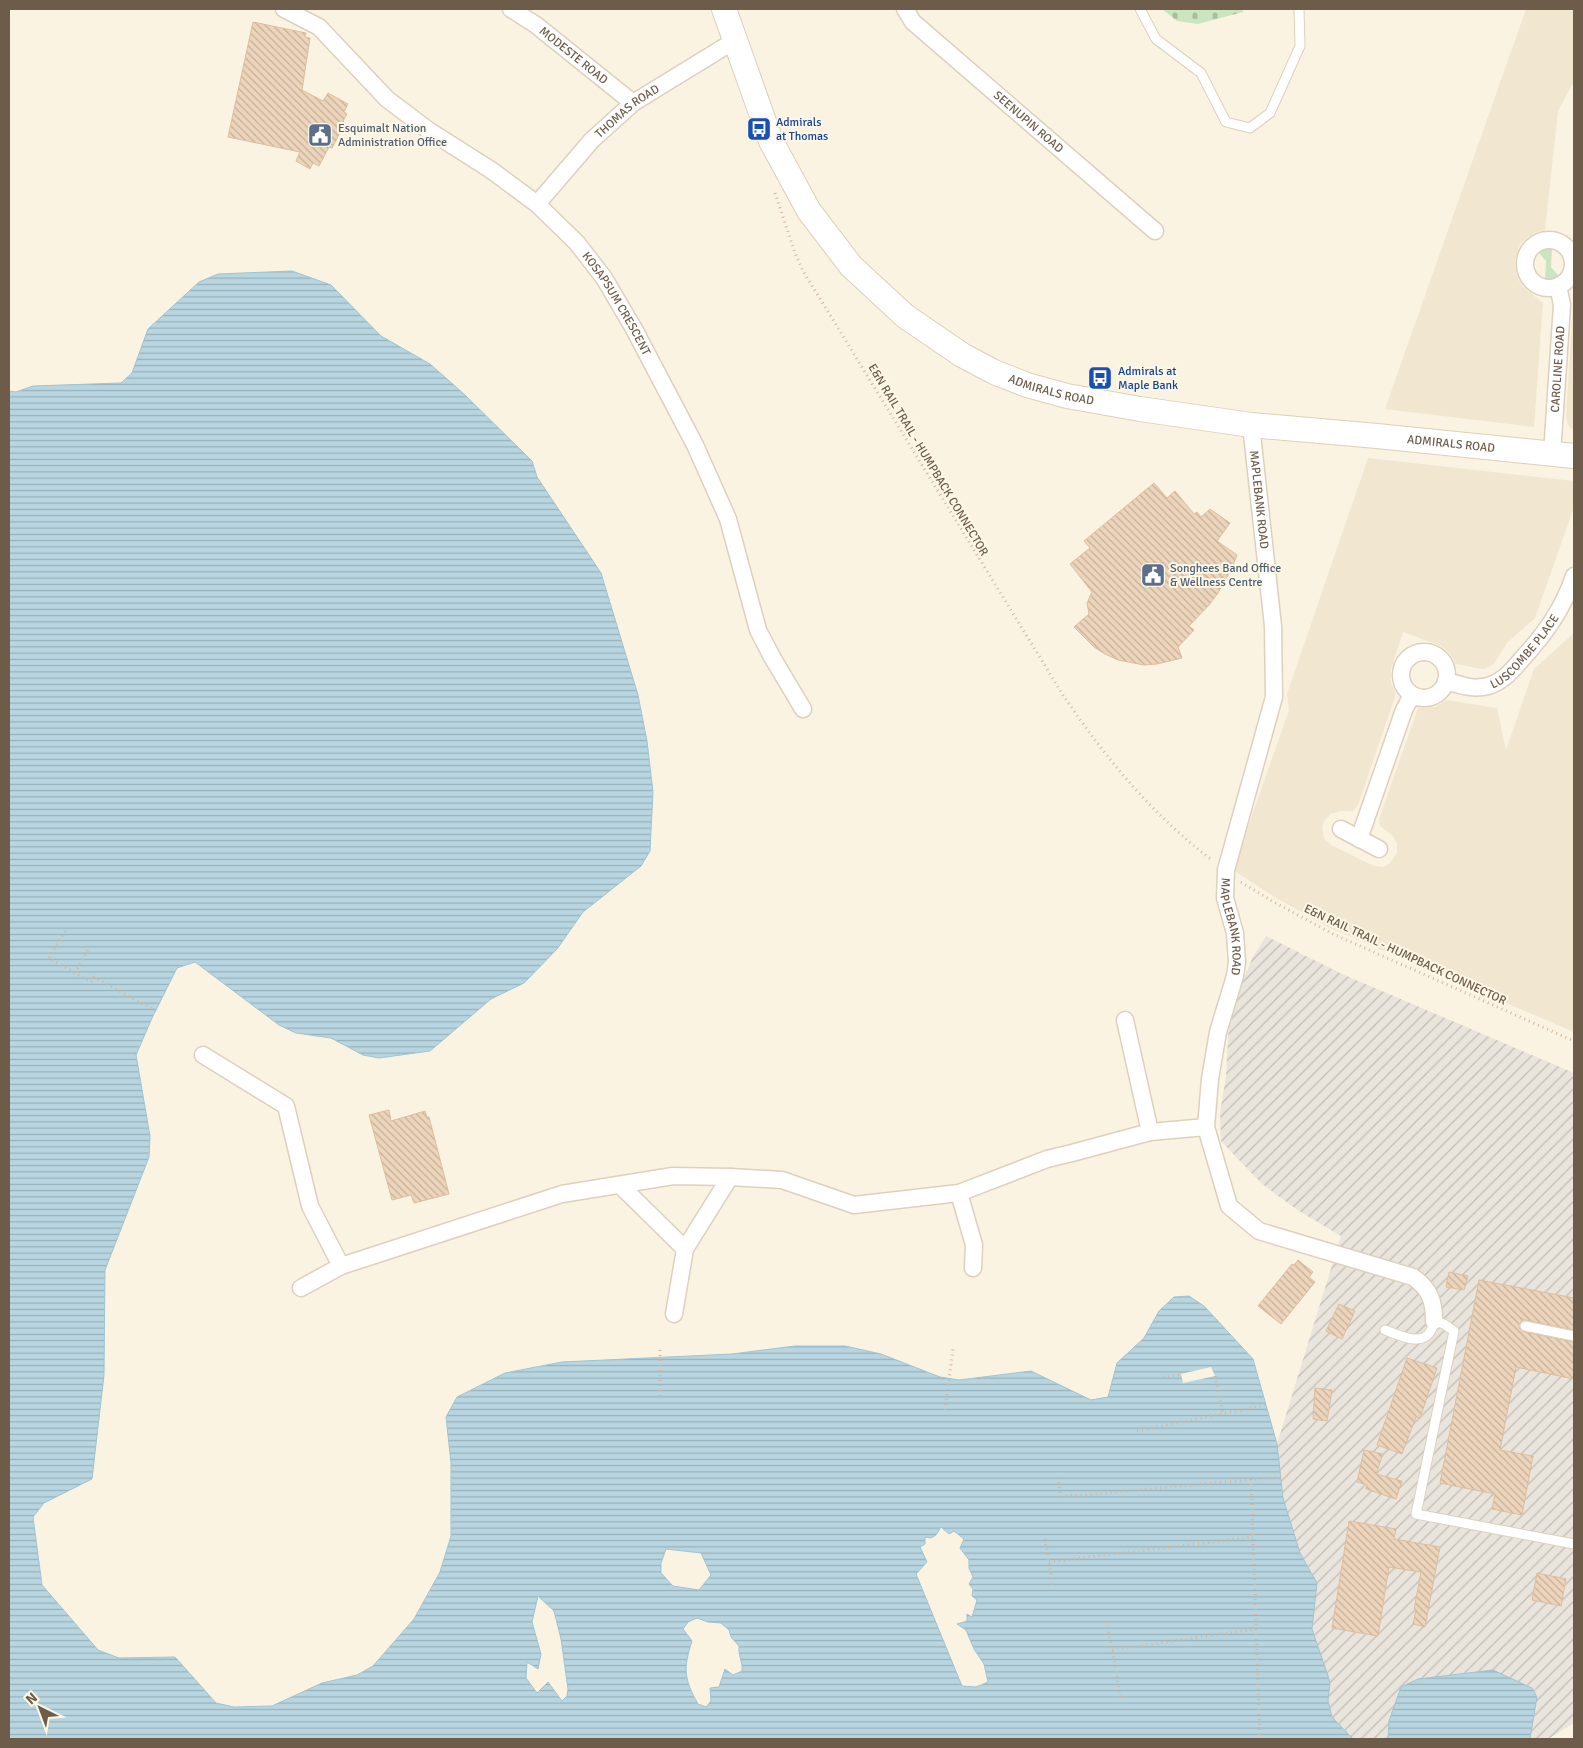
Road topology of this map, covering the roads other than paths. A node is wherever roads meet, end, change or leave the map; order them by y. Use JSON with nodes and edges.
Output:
{"nodes":[{"id":1,"x":284,"y":9,"type":"edge"},
{"id":2,"x":511,"y":9,"type":"edge"},
{"id":3,"x":724,"y":9,"type":"edge"},
{"id":4,"x":906,"y":9,"type":"edge"},
{"id":5,"x":1140,"y":9,"type":"edge"},
{"id":6,"x":1299,"y":9,"type":"edge"},
{"id":7,"x":734,"y":41,"type":"junction"},
{"id":8,"x":633,"y":103,"type":"junction"},
{"id":9,"x":537,"y":204,"type":"junction"},
{"id":10,"x":1155,"y":231,"type":"dead end"},
{"id":11,"x":1558,"y":286,"type":"dead end"},
{"id":12,"x":1251,"y":425,"type":"junction"},
{"id":13,"x":1563,"y":455,"type":"edge"},
{"id":14,"x":1574,"y":576,"type":"edge"},
{"id":15,"x":1570,"y":601,"type":"edge"},
{"id":16,"x":1446,"y":681,"type":"junction"},
{"id":17,"x":1412,"y":695,"type":"junction"},
{"id":18,"x":803,"y":709,"type":"dead end"},
{"id":19,"x":1341,"y":829,"type":"dead end"},
{"id":20,"x":1360,"y":838,"type":"junction"},
{"id":21,"x":1379,"y":849,"type":"dead end"},
{"id":22,"x":1126,"y":1020,"type":"dead end"},
{"id":23,"x":203,"y":1055,"type":"dead end"},
{"id":24,"x":1206,"y":1127,"type":"junction"},
{"id":25,"x":1150,"y":1132,"type":"junction"},
{"id":26,"x":730,"y":1177,"type":"junction"},
{"id":27,"x":620,"y":1184,"type":"junction"},
{"id":28,"x":959,"y":1193,"type":"junction"},
{"id":29,"x":685,"y":1249,"type":"junction"},
{"id":30,"x":341,"y":1266,"type":"junction"},
{"id":31,"x":973,"y":1268,"type":"dead end"},
{"id":32,"x":301,"y":1288,"type":"dead end"},
{"id":33,"x":674,"y":1314,"type":"dead end"},
{"id":34,"x":1434,"y":1321,"type":"junction"},
{"id":35,"x":1525,"y":1326,"type":"dead end"},
{"id":36,"x":1385,"y":1330,"type":"dead end"},
{"id":37,"x":1574,"y":1336,"type":"edge"},
{"id":38,"x":1574,"y":1544,"type":"edge"}],
"edges":[{"from":1,"to":9,"type":"street","name":"KOSAPSUM CRESCENT"},
{"from":2,"to":8,"type":"street","name":"MODESTE ROAD"},
{"from":3,"to":7,"type":"main road","name":"ADMIRALS ROAD"},
{"from":4,"to":10,"type":"street","name":"SEENUPIN ROAD"},
{"from":5,"to":6,"type":"lane"},
{"from":7,"to":8,"type":"street","name":"THOMAS ROAD"},
{"from":7,"to":12,"type":"main road","name":"ADMIRALS ROAD"},
{"from":8,"to":9,"type":"street","name":"THOMAS ROAD"},
{"from":9,"to":18,"type":"street","name":"KOSAPSUM CRESCENT"},
{"from":11,"to":13,"type":"street","name":"CAROLINE ROAD"},
{"from":12,"to":13,"type":"main road","name":"ADMIRALS ROAD"},
{"from":12,"to":24,"type":"street","name":"MAPLEBANK ROAD"},
{"from":14,"to":15,"type":"street","name":"LUSCOMBE PLACE"},
{"from":15,"to":16,"type":"street","name":"LUSCOMBE PLACE"},
{"from":16,"to":17,"type":"street"},
{"from":16,"to":17,"type":"street"},
{"from":17,"to":20,"type":"street"},
{"from":19,"to":20,"type":"street"},
{"from":20,"to":21,"type":"street"},
{"from":22,"to":25,"type":"street"},
{"from":23,"to":30,"type":"street"},
{"from":24,"to":25,"type":"street"},
{"from":24,"to":34,"type":"street","name":"MAPLEBANK ROAD"},
{"from":25,"to":28,"type":"street"},
{"from":26,"to":27,"type":"street"},
{"from":26,"to":28,"type":"street"},
{"from":26,"to":29,"type":"street"},
{"from":27,"to":29,"type":"street"},
{"from":27,"to":30,"type":"street"},
{"from":28,"to":31,"type":"street"},
{"from":29,"to":33,"type":"street"},
{"from":30,"to":32,"type":"street"},
{"from":34,"to":36,"type":"lane"},
{"from":34,"to":38,"type":"lane"},
{"from":35,"to":37,"type":"lane"}]}
